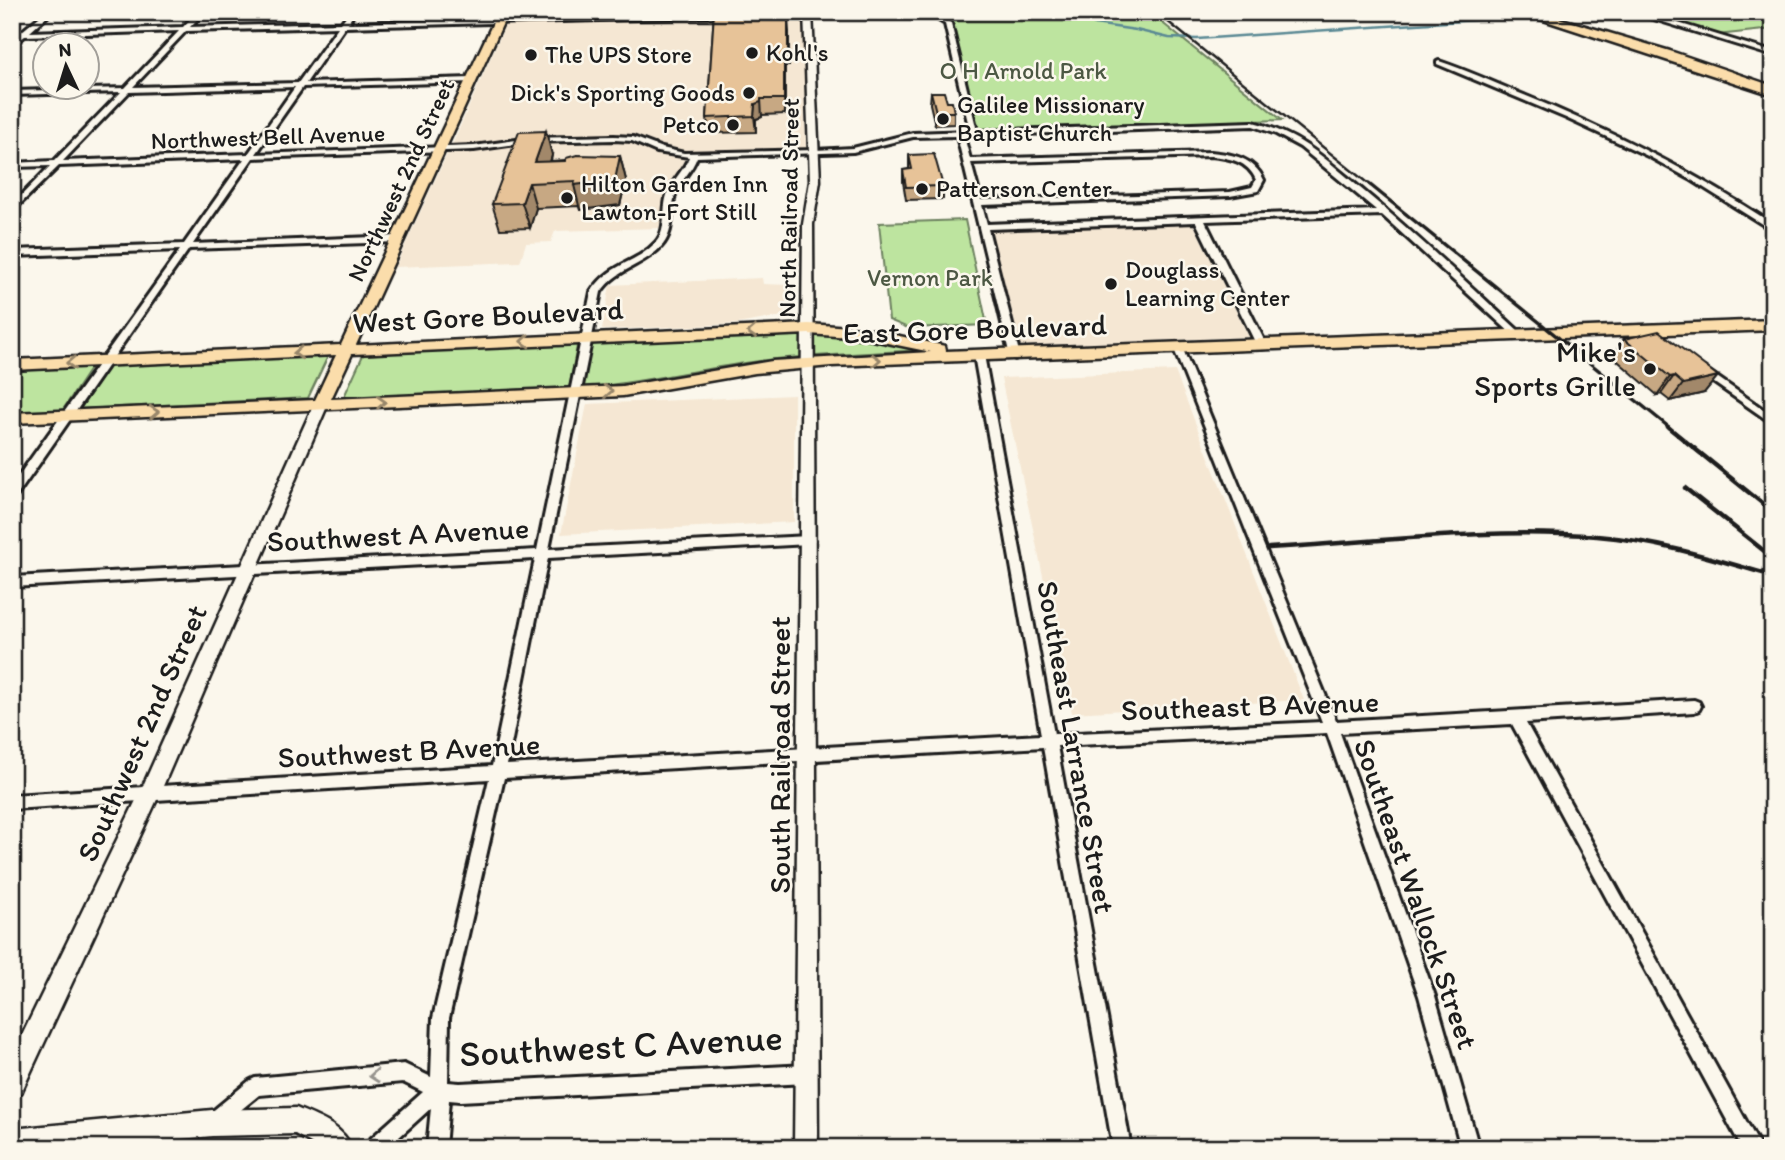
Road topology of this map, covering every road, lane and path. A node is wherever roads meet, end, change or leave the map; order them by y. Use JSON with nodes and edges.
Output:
{"nodes":[{"id":1,"x":49,"y":12,"type":"edge"},
{"id":2,"x":201,"y":12,"type":"edge"},
{"id":3,"x":352,"y":12,"type":"edge"},
{"id":4,"x":808,"y":12,"type":"edge"},
{"id":5,"x":819,"y":12,"type":"edge"},
{"id":6,"x":929,"y":12,"type":"edge"},
{"id":7,"x":1525,"y":12,"type":"edge"},
{"id":8,"x":1553,"y":12,"type":"edge"},
{"id":9,"x":1634,"y":12,"type":"edge"},
{"id":10,"x":501,"y":17,"type":"edge"},
{"id":11,"x":342,"y":25,"type":"junction"},
{"id":12,"x":184,"y":29,"type":"junction"},
{"id":13,"x":1583,"y":29,"type":"junction"},
{"id":14,"x":12,"y":34,"type":"edge"},
{"id":15,"x":23,"y":34,"type":"junction"},
{"id":16,"x":12,"y":43,"type":"edge"},
{"id":17,"x":1773,"y":54,"type":"edge"},
{"id":18,"x":1439,"y":63,"type":"dead end"},
{"id":19,"x":472,"y":80,"type":"junction"},
{"id":20,"x":1773,"y":81,"type":"edge"},
{"id":21,"x":300,"y":85,"type":"junction"},
{"id":22,"x":126,"y":90,"type":"junction"},
{"id":23,"x":1773,"y":91,"type":"edge"},
{"id":24,"x":12,"y":93,"type":"edge"},
{"id":25,"x":1773,"y":99,"type":"edge"},
{"id":26,"x":960,"y":133,"type":"junction"},
{"id":27,"x":974,"y":133,"type":"junction"},
{"id":28,"x":439,"y":150,"type":"junction"},
{"id":29,"x":815,"y":152,"type":"junction"},
{"id":30,"x":694,"y":155,"type":"junction"},
{"id":31,"x":250,"y":156,"type":"junction"},
{"id":32,"x":966,"y":161,"type":"junction"},
{"id":33,"x":57,"y":163,"type":"junction"},
{"id":34,"x":12,"y":164,"type":"edge"},
{"id":35,"x":1258,"y":173,"type":"joint"},
{"id":36,"x":977,"y":203,"type":"junction"},
{"id":37,"x":12,"y":210,"type":"edge"},
{"id":38,"x":1384,"y":212,"type":"junction"},
{"id":39,"x":1199,"y":218,"type":"junction"},
{"id":40,"x":982,"y":227,"type":"junction"},
{"id":41,"x":1773,"y":228,"type":"edge"},
{"id":42,"x":398,"y":239,"type":"junction"},
{"id":43,"x":186,"y":247,"type":"junction"},
{"id":44,"x":12,"y":253,"type":"edge"},
{"id":45,"x":1773,"y":312,"type":"edge"},
{"id":46,"x":1773,"y":325,"type":"edge"},
{"id":47,"x":809,"y":329,"type":"junction"},
{"id":48,"x":1647,"y":330,"type":"junction"},
{"id":49,"x":1516,"y":333,"type":"junction"},
{"id":50,"x":586,"y":337,"type":"junction"},
{"id":51,"x":1262,"y":345,"type":"junction"},
{"id":52,"x":1179,"y":349,"type":"junction"},
{"id":53,"x":348,"y":350,"type":"junction"},
{"id":54,"x":972,"y":355,"type":"junction"},
{"id":55,"x":1015,"y":356,"type":"junction"},
{"id":56,"x":1689,"y":360,"type":"edge"},
{"id":57,"x":104,"y":361,"type":"junction"},
{"id":58,"x":808,"y":363,"type":"junction"},
{"id":59,"x":12,"y":365,"type":"edge"},
{"id":60,"x":574,"y":394,"type":"junction"},
{"id":61,"x":321,"y":404,"type":"junction"},
{"id":62,"x":68,"y":416,"type":"junction"},
{"id":63,"x":12,"y":418,"type":"edge"},
{"id":64,"x":1773,"y":421,"type":"edge"},
{"id":65,"x":12,"y":494,"type":"edge"},
{"id":66,"x":809,"y":540,"type":"junction"},
{"id":67,"x":542,"y":554,"type":"junction"},
{"id":68,"x":248,"y":569,"type":"junction"},
{"id":69,"x":12,"y":582,"type":"edge"},
{"id":70,"x":1694,"y":706,"type":"dead end"},
{"id":71,"x":1517,"y":719,"type":"junction"},
{"id":72,"x":1332,"y":729,"type":"junction"},
{"id":73,"x":1049,"y":741,"type":"junction"},
{"id":74,"x":808,"y":754,"type":"junction"},
{"id":75,"x":498,"y":772,"type":"junction"},
{"id":76,"x":150,"y":793,"type":"junction"},
{"id":77,"x":12,"y":802,"type":"edge"},
{"id":78,"x":807,"y":1074,"type":"junction"},
{"id":79,"x":12,"y":1084,"type":"edge"},
{"id":80,"x":438,"y":1090,"type":"junction"},
{"id":81,"x":212,"y":1123,"type":"junction"},
{"id":82,"x":12,"y":1142,"type":"edge"},
{"id":83,"x":339,"y":1148,"type":"edge"},
{"id":84,"x":373,"y":1148,"type":"edge"},
{"id":85,"x":436,"y":1148,"type":"edge"},
{"id":86,"x":806,"y":1148,"type":"edge"},
{"id":87,"x":1122,"y":1148,"type":"edge"},
{"id":88,"x":1470,"y":1148,"type":"edge"},
{"id":89,"x":1752,"y":1148,"type":"edge"}],
"edges":[{"from":1,"to":15,"type":"street"},
{"from":2,"to":12,"type":"street"},
{"from":3,"to":11,"type":"street"},
{"from":4,"to":5,"type":"street"},
{"from":4,"to":10,"type":"street"},
{"from":4,"to":29,"type":"street","name":"North Railroad Street"},
{"from":6,"to":27,"type":"street"},
{"from":7,"to":13,"type":"highway"},
{"from":8,"to":20,"type":"highway"},
{"from":9,"to":17,"type":"street"},
{"from":10,"to":11,"type":"street"},
{"from":10,"to":19,"type":"main road","name":"Northwest 2nd Street"},
{"from":11,"to":12,"type":"street"},
{"from":11,"to":21,"type":"street"},
{"from":12,"to":15,"type":"street"},
{"from":12,"to":22,"type":"street"},
{"from":13,"to":23,"type":"highway"},
{"from":13,"to":25,"type":"highway"},
{"from":14,"to":15,"type":"street"},
{"from":15,"to":16,"type":"street"},
{"from":18,"to":41,"type":"street"},
{"from":19,"to":21,"type":"street"},
{"from":19,"to":28,"type":"main road","name":"Northwest 2nd Street"},
{"from":21,"to":22,"type":"street"},
{"from":21,"to":31,"type":"street"},
{"from":22,"to":24,"type":"street"},
{"from":22,"to":33,"type":"street"},
{"from":26,"to":27,"type":"street","name":"Northwest Bell Avenue"},
{"from":26,"to":29,"type":"street","name":"Northwest Bell Avenue"},
{"from":26,"to":32,"type":"street"},
{"from":27,"to":38,"type":"street","name":"Northwest Bell Avenue"},
{"from":28,"to":30,"type":"street","name":"Northwest Bell Avenue"},
{"from":28,"to":31,"type":"street","name":"Northwest Bell Avenue"},
{"from":28,"to":42,"type":"main road","name":"Northwest 2nd Street"},
{"from":29,"to":30,"type":"street","name":"Northwest Bell Avenue"},
{"from":29,"to":47,"type":"street","name":"North Railroad Street"},
{"from":30,"to":50,"type":"street"},
{"from":31,"to":33,"type":"street","name":"Northwest Bell Avenue"},
{"from":31,"to":43,"type":"street"},
{"from":32,"to":35,"type":"street"},
{"from":32,"to":36,"type":"street"},
{"from":33,"to":34,"type":"street","name":"Northwest Bell Avenue"},
{"from":33,"to":37,"type":"street"},
{"from":35,"to":36,"type":"street"},
{"from":36,"to":40,"type":"street"},
{"from":38,"to":39,"type":"street"},
{"from":38,"to":49,"type":"street","name":"Northwest Bell Avenue"},
{"from":39,"to":40,"type":"street"},
{"from":39,"to":51,"type":"street"},
{"from":40,"to":55,"type":"street"},
{"from":42,"to":43,"type":"street"},
{"from":42,"to":53,"type":"main road","name":"Northwest 2nd Street"},
{"from":43,"to":44,"type":"street"},
{"from":43,"to":57,"type":"street"},
{"from":45,"to":48,"type":"main road","name":"East Gore Boulevard"},
{"from":46,"to":48,"type":"main road","name":"East Gore Boulevard"},
{"from":47,"to":50,"type":"main road","name":"West Gore Boulevard","one_way":true},
{"from":47,"to":54,"type":"main road","name":"West Gore Boulevard"},
{"from":47,"to":58,"type":"street","name":"North Railroad Street"},
{"from":48,"to":49,"type":"main road","name":"East Gore Boulevard"},
{"from":49,"to":51,"type":"main road","name":"East Gore Boulevard"},
{"from":50,"to":53,"type":"main road","name":"West Gore Boulevard","one_way":true},
{"from":50,"to":60,"type":"street"},
{"from":51,"to":52,"type":"main road","name":"East Gore Boulevard"},
{"from":52,"to":55,"type":"main road","name":"East Gore Boulevard"},
{"from":52,"to":72,"type":"street","name":"Southeast Wallock Street"},
{"from":53,"to":57,"type":"main road","name":"West Gore Boulevard","one_way":true},
{"from":53,"to":61,"type":"main road","name":"Northwest 2nd Street"},
{"from":54,"to":55,"type":"main road","name":"East Gore Boulevard"},
{"from":58,"to":54,"type":"main road","name":"East Gore Boulevard","one_way":true},
{"from":54,"to":73,"type":"street","name":"Southeast Larrance Street"},
{"from":56,"to":64,"type":"street"},
{"from":57,"to":59,"type":"main road","name":"West Gore Boulevard","one_way":true},
{"from":57,"to":62,"type":"street"},
{"from":60,"to":58,"type":"main road","one_way":true},
{"from":58,"to":66,"type":"street","name":"South Railroad Street"},
{"from":61,"to":60,"type":"main road","one_way":true},
{"from":60,"to":67,"type":"street"},
{"from":62,"to":61,"type":"main road","one_way":true},
{"from":61,"to":68,"type":"main road","name":"Southwest 2nd Street"},
{"from":62,"to":63,"type":"main road"},
{"from":62,"to":65,"type":"street"},
{"from":66,"to":67,"type":"street","name":"Southwest A Avenue"},
{"from":66,"to":74,"type":"street","name":"South Railroad Street"},
{"from":67,"to":68,"type":"street","name":"Southwest A Avenue"},
{"from":67,"to":75,"type":"street"},
{"from":68,"to":69,"type":"street","name":"Southwest A Avenue"},
{"from":68,"to":76,"type":"main road","name":"Southwest 2nd Street"},
{"from":70,"to":71,"type":"street","name":"Southeast B Avenue"},
{"from":71,"to":72,"type":"street","name":"Southeast B Avenue"},
{"from":71,"to":89,"type":"street"},
{"from":72,"to":73,"type":"street","name":"Southeast B Avenue"},
{"from":72,"to":88,"type":"street","name":"Southeast Wallock Street"},
{"from":73,"to":74,"type":"street","name":"Southeast B Avenue"},
{"from":73,"to":87,"type":"street","name":"Southeast Larrance Street"},
{"from":74,"to":75,"type":"street","name":"Southwest B Avenue"},
{"from":74,"to":78,"type":"street","name":"South Railroad Street"},
{"from":75,"to":76,"type":"street","name":"Southwest B Avenue"},
{"from":75,"to":80,"type":"street"},
{"from":76,"to":77,"type":"street","name":"Southwest B Avenue"},
{"from":76,"to":79,"type":"main road","name":"Southwest 2nd Street"},
{"from":78,"to":80,"type":"street","name":"Southwest C Avenue"},
{"from":78,"to":86,"type":"street","name":"South Railroad Street"},
{"from":80,"to":81,"type":"street","one_way":true},
{"from":80,"to":84,"type":"street"},
{"from":80,"to":85,"type":"street"},
{"from":81,"to":82,"type":"main road"},
{"from":81,"to":83,"type":"main road"}]}
